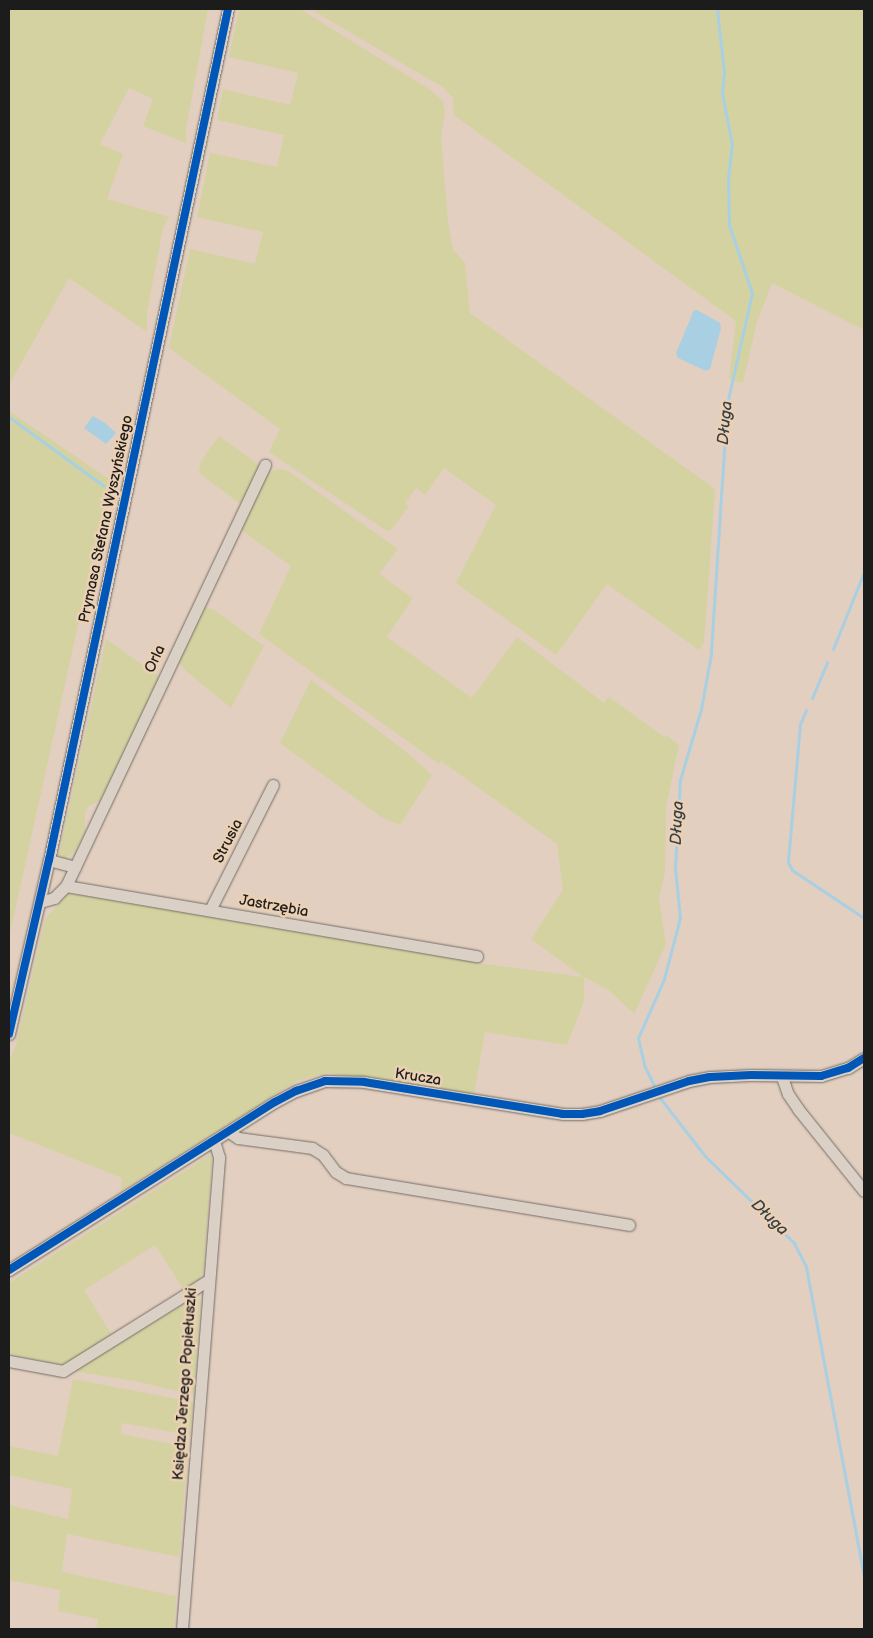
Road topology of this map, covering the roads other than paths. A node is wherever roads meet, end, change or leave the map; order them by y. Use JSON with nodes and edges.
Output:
{"nodes":[{"id":1,"x":228,"y":9,"type":"edge"},
{"id":2,"x":265,"y":465,"type":"dead end"},
{"id":3,"x":273,"y":785,"type":"dead end"},
{"id":4,"x":49,"y":860,"type":"junction"},
{"id":5,"x":75,"y":867,"type":"junction"},
{"id":6,"x":66,"y":886,"type":"junction"},
{"id":7,"x":40,"y":902,"type":"junction"},
{"id":8,"x":210,"y":910,"type":"junction"},
{"id":9,"x":477,"y":956,"type":"dead end"},
{"id":10,"x":9,"y":1034,"type":"edge"},
{"id":11,"x":864,"y":1058,"type":"edge"},
{"id":12,"x":782,"y":1077,"type":"junction"},
{"id":13,"x":229,"y":1132,"type":"junction"},
{"id":14,"x":214,"y":1142,"type":"junction"},
{"id":15,"x":864,"y":1190,"type":"edge"},
{"id":16,"x":629,"y":1225,"type":"dead end"},
{"id":17,"x":9,"y":1270,"type":"edge"},
{"id":18,"x":208,"y":1281,"type":"junction"},
{"id":19,"x":9,"y":1361,"type":"edge"},
{"id":20,"x":182,"y":1629,"type":"edge"}],
"edges":[{"from":1,"to":4,"type":"street","name":"Prymasa Stefana Wyszyńskiego"},
{"from":2,"to":5,"type":"street","name":"Orla"},
{"from":3,"to":8,"type":"street","name":"Strusia"},
{"from":4,"to":5,"type":"street"},
{"from":4,"to":7,"type":"street","name":"Prymasa Stefana Wyszyńskiego"},
{"from":5,"to":6,"type":"street","name":"Orla"},
{"from":6,"to":7,"type":"street","name":"Orla"},
{"from":6,"to":8,"type":"street","name":"Jastrzębia"},
{"from":7,"to":10,"type":"street","name":"Prymasa Stefana Wyszyńskiego"},
{"from":8,"to":9,"type":"street","name":"Jastrzębia"},
{"from":11,"to":12,"type":"street","name":"Krucza"},
{"from":12,"to":13,"type":"street","name":"Krucza"},
{"from":12,"to":15,"type":"street"},
{"from":13,"to":14,"type":"street","name":"Krucza"},
{"from":13,"to":16,"type":"street"},
{"from":14,"to":17,"type":"street","name":"Krucza"},
{"from":14,"to":18,"type":"street","name":"Księdza Jerzego Popiełuszki"},
{"from":18,"to":19,"type":"street"},
{"from":18,"to":20,"type":"street","name":"Księdza Jerzego Popiełuszki"}]}
